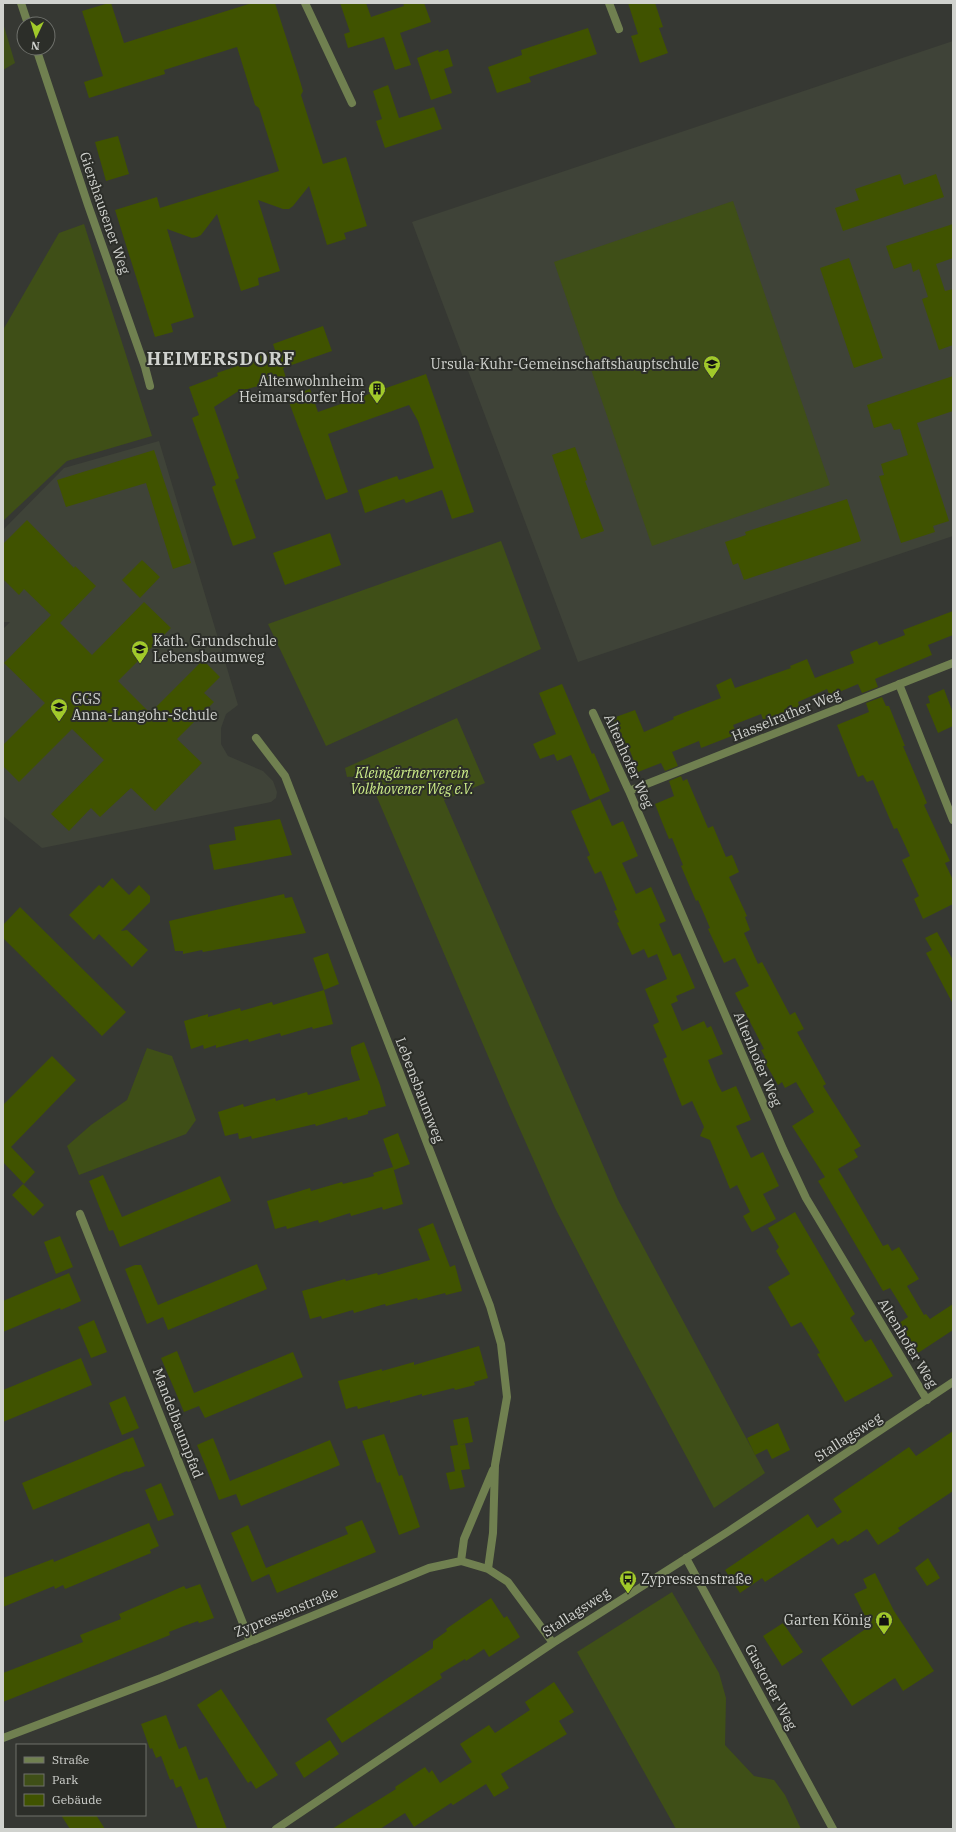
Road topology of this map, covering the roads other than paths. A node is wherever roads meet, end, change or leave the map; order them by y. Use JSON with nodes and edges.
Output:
{"nodes":[{"id":1,"x":21,"y":3,"type":"edge"},
{"id":2,"x":305,"y":3,"type":"edge"},
{"id":3,"x":609,"y":3,"type":"edge"},
{"id":4,"x":25,"y":16,"type":"edge"},
{"id":5,"x":619,"y":29,"type":"dead end"},
{"id":6,"x":39,"y":56,"type":"edge"},
{"id":7,"x":352,"y":103,"type":"dead end"},
{"id":8,"x":150,"y":386,"type":"dead end"},
{"id":9,"x":953,"y":663,"type":"edge"},
{"id":10,"x":899,"y":684,"type":"junction"},
{"id":11,"x":593,"y":713,"type":"dead end"},
{"id":12,"x":256,"y":738,"type":"dead end"},
{"id":13,"x":629,"y":791,"type":"junction"},
{"id":14,"x":953,"y":820,"type":"edge"},
{"id":15,"x":80,"y":1214,"type":"dead end"},
{"id":16,"x":953,"y":1382,"type":"edge"},
{"id":17,"x":928,"y":1400,"type":"junction"},
{"id":18,"x":495,"y":1465,"type":"junction"},
{"id":19,"x":686,"y":1558,"type":"junction"},
{"id":20,"x":461,"y":1561,"type":"junction"},
{"id":21,"x":488,"y":1569,"type":"junction"},
{"id":22,"x":250,"y":1641,"type":"junction"},
{"id":23,"x":553,"y":1643,"type":"junction"},
{"id":24,"x":3,"y":1738,"type":"edge"},
{"id":25,"x":276,"y":1829,"type":"edge"},
{"id":26,"x":833,"y":1829,"type":"edge"}],
"edges":[{"from":1,"to":4,"type":"street"},
{"from":2,"to":7,"type":"street"},
{"from":3,"to":5,"type":"street"},
{"from":6,"to":8,"type":"street","name":"Giershausener Weg"},
{"from":9,"to":10,"type":"street","name":"Hasselrather Weg"},
{"from":10,"to":13,"type":"street","name":"Hasselrather Weg"},
{"from":10,"to":14,"type":"street"},
{"from":11,"to":13,"type":"street","name":"Altenhofer Weg"},
{"from":12,"to":18,"type":"street","name":"Lebensbaumweg"},
{"from":13,"to":17,"type":"street","name":"Altenhofer Weg"},
{"from":15,"to":22,"type":"street","name":"Mandelbaumpfad"},
{"from":16,"to":17,"type":"street","name":"Stallagsweg"},
{"from":17,"to":19,"type":"street","name":"Stallagsweg"},
{"from":18,"to":20,"type":"street","name":"Lebensbaumweg"},
{"from":18,"to":21,"type":"street","name":"Lebensbaumweg"},
{"from":19,"to":23,"type":"street","name":"Stallagsweg"},
{"from":19,"to":26,"type":"street","name":"Gustorfer Weg"},
{"from":20,"to":21,"type":"street"},
{"from":20,"to":22,"type":"street","name":"Zypressenstraße"},
{"from":21,"to":23,"type":"street"},
{"from":22,"to":24,"type":"street","name":"Zypressenstraße"},
{"from":23,"to":25,"type":"street","name":"Stallagsweg"}]}
